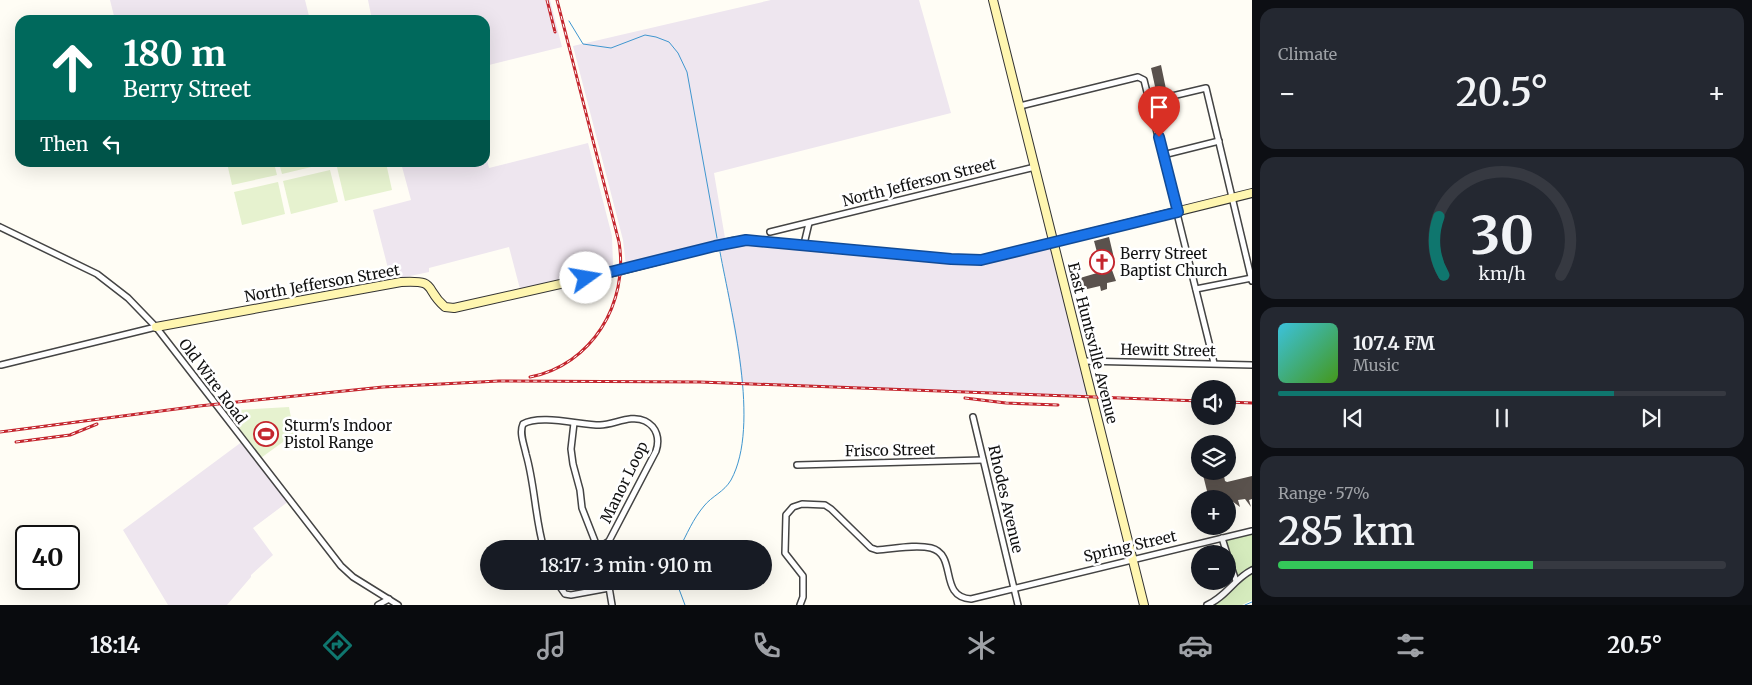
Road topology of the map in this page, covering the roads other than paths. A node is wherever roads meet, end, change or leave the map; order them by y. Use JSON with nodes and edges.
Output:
{"nodes":[{"id":1,"x":994,"y":0,"type":"edge"},
{"id":2,"x":1151,"y":101,"type":"junction"},
{"id":3,"x":1020,"y":106,"type":"junction"},
{"id":4,"x":1219,"y":141,"type":"junction"},
{"id":5,"x":1163,"y":154,"type":"junction"},
{"id":6,"x":1035,"y":167,"type":"junction"},
{"id":7,"x":1252,"y":193,"type":"edge"},
{"id":8,"x":1233,"y":198,"type":"junction"},
{"id":9,"x":1178,"y":212,"type":"junction"},
{"id":10,"x":809,"y":223,"type":"junction"},
{"id":11,"x":0,"y":227,"type":"edge"},
{"id":12,"x":770,"y":232,"type":"dead end"},
{"id":13,"x":1054,"y":243,"type":"junction"},
{"id":14,"x":804,"y":244,"type":"junction"},
{"id":15,"x":1252,"y":279,"type":"edge"},
{"id":16,"x":1196,"y":289,"type":"junction"},
{"id":17,"x":156,"y":327,"type":"junction"},
{"id":18,"x":1083,"y":361,"type":"junction"},
{"id":19,"x":1214,"y":363,"type":"junction"},
{"id":20,"x":1,"y":365,"type":"dead end"},
{"id":21,"x":1252,"y":365,"type":"edge"},
{"id":22,"x":974,"y":417,"type":"dead end"},
{"id":23,"x":574,"y":423,"type":"junction"},
{"id":24,"x":984,"y":460,"type":"junction"},
{"id":25,"x":797,"y":465,"type":"dead end"},
{"id":26,"x":1252,"y":531,"type":"edge"},
{"id":27,"x":1222,"y":538,"type":"junction"},
{"id":28,"x":542,"y":540,"type":"edge"},
{"id":29,"x":595,"y":540,"type":"edge"},
{"id":30,"x":610,"y":540,"type":"edge"},
{"id":31,"x":1224,"y":545,"type":"edge"},
{"id":32,"x":1132,"y":558,"type":"junction"},
{"id":33,"x":1252,"y":570,"type":"edge"},
{"id":34,"x":1236,"y":581,"type":"edge"},
{"id":35,"x":1014,"y":588,"type":"junction"},
{"id":36,"x":562,"y":590,"type":"edge"},
{"id":37,"x":601,"y":590,"type":"edge"},
{"id":38,"x":609,"y":590,"type":"edge"},
{"id":39,"x":1228,"y":590,"type":"edge"},
{"id":40,"x":389,"y":599,"type":"junction"},
{"id":41,"x":378,"y":605,"type":"edge"},
{"id":42,"x":398,"y":605,"type":"edge"},
{"id":43,"x":612,"y":605,"type":"edge"},
{"id":44,"x":800,"y":605,"type":"edge"},
{"id":45,"x":1018,"y":605,"type":"edge"},
{"id":46,"x":1144,"y":605,"type":"edge"},
{"id":47,"x":1207,"y":605,"type":"edge"}],
"edges":[{"from":1,"to":3,"type":"street","name":"East Huntsville Avenue"},
{"from":2,"to":3,"type":"street"},
{"from":2,"to":4,"type":"street"},
{"from":2,"to":5,"type":"street"},
{"from":3,"to":6,"type":"street","name":"East Huntsville Avenue"},
{"from":4,"to":5,"type":"street"},
{"from":4,"to":8,"type":"street"},
{"from":5,"to":9,"type":"street"},
{"from":6,"to":10,"type":"street","name":"North Jefferson Street"},
{"from":6,"to":13,"type":"street","name":"East Huntsville Avenue"},
{"from":7,"to":8,"type":"street","name":"North Jefferson Street"},
{"from":8,"to":9,"type":"street","name":"North Jefferson Street"},
{"from":8,"to":15,"type":"street"},
{"from":9,"to":13,"type":"street","name":"North Jefferson Street"},
{"from":9,"to":16,"type":"street"},
{"from":10,"to":12,"type":"street","name":"North Jefferson Street"},
{"from":10,"to":14,"type":"street"},
{"from":11,"to":17,"type":"street","name":"Old Wire Road"},
{"from":13,"to":14,"type":"street","name":"North Jefferson Street"},
{"from":13,"to":18,"type":"street","name":"East Huntsville Avenue"},
{"from":14,"to":17,"type":"street","name":"North Jefferson Street"},
{"from":15,"to":16,"type":"street"},
{"from":16,"to":19,"type":"street"},
{"from":17,"to":20,"type":"street"},
{"from":17,"to":40,"type":"street","name":"Old Wire Road"},
{"from":18,"to":19,"type":"street","name":"Hewitt Street"},
{"from":18,"to":32,"type":"street","name":"East Huntsville Avenue"},
{"from":19,"to":21,"type":"street","name":"Hewitt Street"},
{"from":22,"to":24,"type":"street","name":"Rhodes Avenue"},
{"from":23,"to":28,"type":"street","name":"Manor Loop"},
{"from":23,"to":29,"type":"street"},
{"from":23,"to":30,"type":"street","name":"Manor Loop"},
{"from":24,"to":25,"type":"street","name":"Frisco Street"},
{"from":24,"to":35,"type":"street","name":"Rhodes Avenue"},
{"from":26,"to":27,"type":"street","name":"Spring Street"},
{"from":27,"to":31,"type":"street"},
{"from":27,"to":32,"type":"street","name":"Spring Street"},
{"from":32,"to":35,"type":"street","name":"Spring Street"},
{"from":32,"to":46,"type":"street","name":"East Huntsville Avenue"},
{"from":33,"to":34,"type":"street"},
{"from":35,"to":44,"type":"street"},
{"from":35,"to":45,"type":"street","name":"Rhodes Avenue"},
{"from":36,"to":37,"type":"street"},
{"from":38,"to":43,"type":"street"},
{"from":39,"to":47,"type":"street"},
{"from":40,"to":41,"type":"street"},
{"from":40,"to":42,"type":"street","name":"Old Wire Road"}]}
